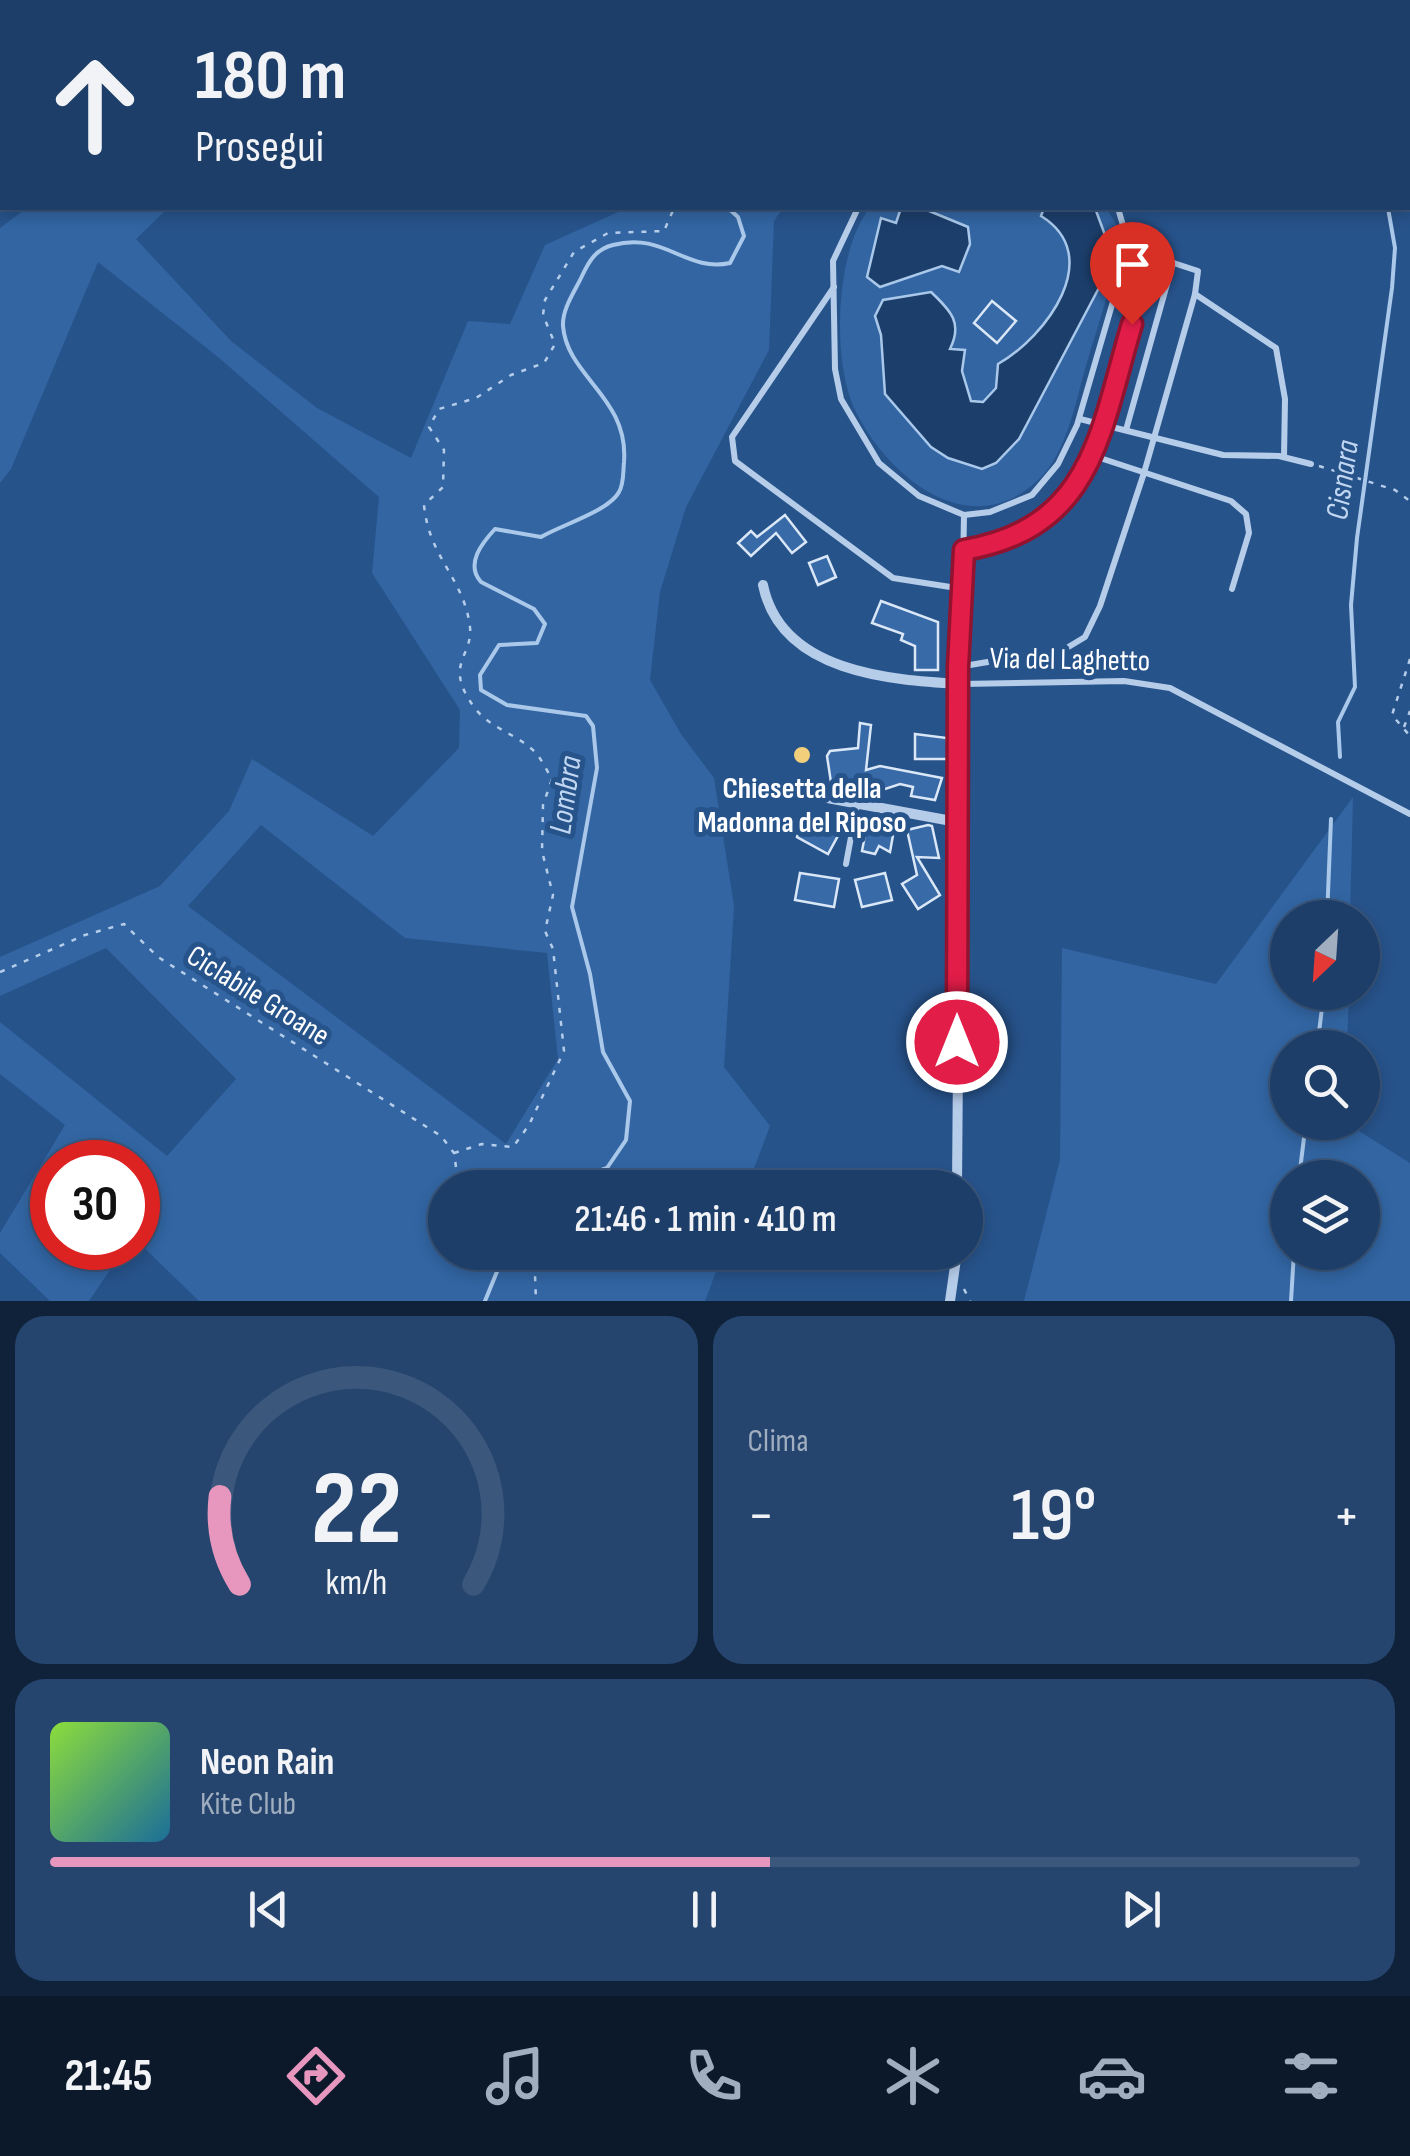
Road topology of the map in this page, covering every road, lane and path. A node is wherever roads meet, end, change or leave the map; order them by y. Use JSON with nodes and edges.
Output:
{"nodes":[{"id":1,"x":673,"y":210,"type":"edge"},
{"id":2,"x":857,"y":210,"type":"edge"},
{"id":3,"x":1118,"y":210,"type":"edge"},
{"id":4,"x":1124,"y":251,"type":"junction"},
{"id":5,"x":1152,"y":256,"type":"junction"},
{"id":6,"x":1174,"y":263,"type":"junction"},
{"id":7,"x":834,"y":286,"type":"junction"},
{"id":8,"x":1195,"y":294,"type":"junction"},
{"id":9,"x":1080,"y":419,"type":"junction"},
{"id":10,"x":1102,"y":425,"type":"junction"},
{"id":11,"x":1126,"y":430,"type":"junction"},
{"id":12,"x":1152,"y":438,"type":"junction"},
{"id":13,"x":1094,"y":456,"type":"junction"},
{"id":14,"x":1284,"y":457,"type":"junction"},
{"id":15,"x":1312,"y":464,"type":"joint"},
{"id":16,"x":1144,"y":473,"type":"junction"},
{"id":17,"x":1410,"y":501,"type":"edge"},
{"id":18,"x":964,"y":515,"type":"junction"},
{"id":19,"x":964,"y":550,"type":"junction"},
{"id":20,"x":763,"y":585,"type":"dead end"},
{"id":21,"x":963,"y":589,"type":"junction"},
{"id":22,"x":1232,"y":589,"type":"dead end"},
{"id":23,"x":1410,"y":659,"type":"edge"},
{"id":24,"x":958,"y":667,"type":"junction"},
{"id":25,"x":961,"y":684,"type":"junction"},
{"id":26,"x":1410,"y":711,"type":"edge"},
{"id":27,"x":1402,"y":730,"type":"junction"},
{"id":28,"x":1410,"y":735,"type":"edge"},
{"id":29,"x":768,"y":787,"type":"dead end"},
{"id":30,"x":856,"y":804,"type":"junction"},
{"id":31,"x":1410,"y":814,"type":"edge"},
{"id":32,"x":957,"y":822,"type":"junction"},
{"id":33,"x":846,"y":864,"type":"dead end"},
{"id":34,"x":0,"y":972,"type":"edge"},
{"id":35,"x":454,"y":1154,"type":"junction"},
{"id":36,"x":456,"y":1170,"type":"edge"},
{"id":37,"x":958,"y":1170,"type":"edge"},
{"id":38,"x":534,"y":1270,"type":"edge"},
{"id":39,"x":955,"y":1270,"type":"edge"},
{"id":40,"x":536,"y":1301,"type":"edge"},
{"id":41,"x":950,"y":1301,"type":"edge"}],
"edges":[{"from":1,"to":35,"type":"path"},
{"from":2,"to":7,"type":"lane"},
{"from":3,"to":4,"type":"lane"},
{"from":4,"to":5,"type":"lane"},
{"from":4,"to":9,"type":"lane"},
{"from":5,"to":6,"type":"lane"},
{"from":5,"to":10,"type":"lane"},
{"from":6,"to":8,"type":"lane"},
{"from":6,"to":11,"type":"lane"},
{"from":7,"to":18,"type":"lane"},
{"from":7,"to":21,"type":"lane"},
{"from":8,"to":12,"type":"lane"},
{"from":8,"to":14,"type":"lane"},
{"from":9,"to":10,"type":"lane"},
{"from":9,"to":18,"type":"lane"},
{"from":10,"to":11,"type":"lane"},
{"from":10,"to":13,"type":"lane"},
{"from":11,"to":12,"type":"lane"},
{"from":12,"to":14,"type":"lane"},
{"from":12,"to":16,"type":"lane"},
{"from":13,"to":16,"type":"lane"},
{"from":13,"to":19,"type":"lane"},
{"from":14,"to":15,"type":"lane"},
{"from":15,"to":17,"type":"path"},
{"from":16,"to":22,"type":"lane"},
{"from":16,"to":24,"type":"lane"},
{"from":18,"to":19,"type":"lane"},
{"from":19,"to":21,"type":"lane"},
{"from":20,"to":25,"type":"street"},
{"from":21,"to":24,"type":"lane"},
{"from":23,"to":27,"type":"path"},
{"from":24,"to":25,"type":"lane"},
{"from":25,"to":31,"type":"lane","name":"Via del Laghetto"},
{"from":25,"to":32,"type":"street","name":"Via del Laghetto"},
{"from":26,"to":27,"type":"path"},
{"from":27,"to":28,"type":"path"},
{"from":29,"to":30,"type":"street"},
{"from":30,"to":32,"type":"street"},
{"from":30,"to":33,"type":"lane"},
{"from":32,"to":37,"type":"street","name":"Via del Laghetto"},
{"from":34,"to":35,"type":"path","name":"Ciclabile Groane"},
{"from":35,"to":36,"type":"path"},
{"from":38,"to":40,"type":"path"},
{"from":39,"to":41,"type":"street"}]}
